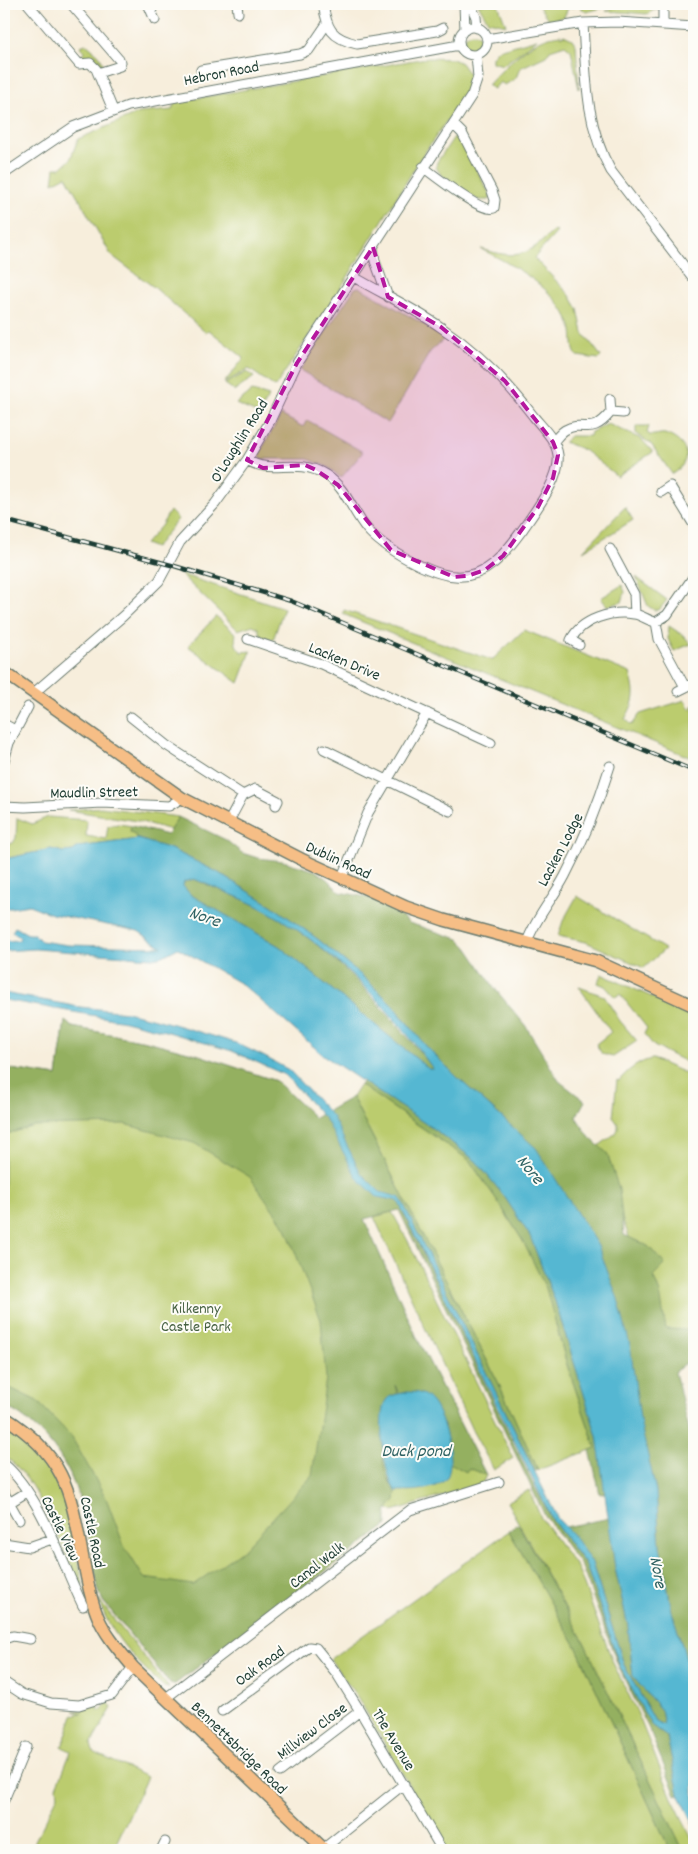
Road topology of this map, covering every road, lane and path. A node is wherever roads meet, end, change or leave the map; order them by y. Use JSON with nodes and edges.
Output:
{"nodes":[{"id":1,"x":28,"y":4,"type":"edge"},
{"id":2,"x":71,"y":4,"type":"edge"},
{"id":3,"x":148,"y":4,"type":"edge"},
{"id":4,"x":323,"y":4,"type":"edge"},
{"id":5,"x":464,"y":4,"type":"edge"},
{"id":6,"x":470,"y":4,"type":"edge"},
{"id":7,"x":663,"y":4,"type":"edge"},
{"id":8,"x":155,"y":20,"type":"dead end"},
{"id":9,"x":584,"y":22,"type":"junction"},
{"id":10,"x":326,"y":25,"type":"junction"},
{"id":11,"x":663,"y":25,"type":"junction"},
{"id":12,"x":694,"y":27,"type":"edge"},
{"id":13,"x":443,"y":28,"type":"dead end"},
{"id":14,"x":477,"y":28,"type":"junction"},
{"id":15,"x":465,"y":30,"type":"junction"},
{"id":16,"x":487,"y":39,"type":"junction"},
{"id":17,"x":460,"y":45,"type":"junction"},
{"id":18,"x":476,"y":55,"type":"junction"},
{"id":19,"x":201,"y":70,"type":"dead end"},
{"id":20,"x":98,"y":73,"type":"junction"},
{"id":21,"x":113,"y":110,"type":"junction"},
{"id":22,"x":453,"y":124,"type":"junction"},
{"id":23,"x":423,"y":168,"type":"junction"},
{"id":24,"x":4,"y":174,"type":"edge"},
{"id":25,"x":373,"y":247,"type":"junction"},
{"id":26,"x":354,"y":277,"type":"junction"},
{"id":27,"x":694,"y":279,"type":"edge"},
{"id":28,"x":388,"y":297,"type":"junction"},
{"id":29,"x":610,"y":399,"type":"dead end"},
{"id":30,"x":610,"y":412,"type":"junction"},
{"id":31,"x":623,"y":413,"type":"dead end"},
{"id":32,"x":553,"y":442,"type":"junction"},
{"id":33,"x":247,"y":460,"type":"junction"},
{"id":34,"x":661,"y":492,"type":"dead end"},
{"id":35,"x":694,"y":525,"type":"edge"},
{"id":36,"x":610,"y":549,"type":"dead end"},
{"id":37,"x":694,"y":576,"type":"edge"},
{"id":38,"x":635,"y":614,"type":"junction"},
{"id":39,"x":656,"y":622,"type":"junction"},
{"id":40,"x":248,"y":639,"type":"dead end"},
{"id":41,"x":579,"y":646,"type":"dead end"},
{"id":42,"x":4,"y":672,"type":"edge"},
{"id":43,"x":685,"y":687,"type":"dead end"},
{"id":44,"x":35,"y":692,"type":"junction"},
{"id":45,"x":28,"y":708,"type":"dead end"},
{"id":46,"x":427,"y":713,"type":"junction"},
{"id":47,"x":131,"y":716,"type":"dead end"},
{"id":48,"x":4,"y":724,"type":"edge"},
{"id":49,"x":15,"y":730,"type":"junction"},
{"id":50,"x":491,"y":743,"type":"dead end"},
{"id":51,"x":324,"y":749,"type":"dead end"},
{"id":52,"x":4,"y":761,"type":"edge"},
{"id":53,"x":610,"y":766,"type":"dead end"},
{"id":54,"x":388,"y":779,"type":"junction"},
{"id":55,"x":243,"y":795,"type":"junction"},
{"id":56,"x":182,"y":798,"type":"junction"},
{"id":57,"x":276,"y":805,"type":"dead end"},
{"id":58,"x":4,"y":806,"type":"edge"},
{"id":59,"x":450,"y":811,"type":"dead end"},
{"id":60,"x":228,"y":824,"type":"junction"},
{"id":61,"x":342,"y":878,"type":"junction"},
{"id":62,"x":527,"y":942,"type":"junction"},
{"id":63,"x":694,"y":1006,"type":"edge"},
{"id":64,"x":4,"y":1417,"type":"edge"},
{"id":65,"x":4,"y":1464,"type":"edge"},
{"id":66,"x":499,"y":1482,"type":"dead end"},
{"id":67,"x":27,"y":1492,"type":"junction"},
{"id":68,"x":4,"y":1493,"type":"edge"},
{"id":69,"x":9,"y":1503,"type":"junction"},
{"id":70,"x":19,"y":1520,"type":"dead end"},
{"id":71,"x":52,"y":1539,"type":"junction"},
{"id":72,"x":4,"y":1543,"type":"edge"},
{"id":73,"x":84,"y":1606,"type":"dead end"},
{"id":74,"x":4,"y":1639,"type":"edge"},
{"id":75,"x":30,"y":1639,"type":"dead end"},
{"id":76,"x":316,"y":1648,"type":"joint"},
{"id":77,"x":133,"y":1667,"type":"junction"},
{"id":78,"x":4,"y":1682,"type":"edge"},
{"id":79,"x":166,"y":1698,"type":"junction"},
{"id":80,"x":222,"y":1711,"type":"dead end"},
{"id":81,"x":360,"y":1711,"type":"junction"},
{"id":82,"x":26,"y":1747,"type":"dead end"},
{"id":83,"x":280,"y":1772,"type":"dead end"},
{"id":84,"x":404,"y":1784,"type":"junction"},
{"id":85,"x":6,"y":1788,"type":"edge"},
{"id":86,"x":4,"y":1800,"type":"edge"},
{"id":87,"x":324,"y":1850,"type":"edge"},
{"id":88,"x":442,"y":1850,"type":"edge"}],
"edges":[{"from":1,"to":20,"type":"street"},
{"from":2,"to":20,"type":"street"},
{"from":3,"to":8,"type":"street"},
{"from":4,"to":10,"type":"street"},
{"from":5,"to":15,"type":"street"},
{"from":6,"to":14,"type":"street"},
{"from":7,"to":11,"type":"street"},
{"from":9,"to":11,"type":"street"},
{"from":9,"to":16,"type":"street"},
{"from":9,"to":27,"type":"street"},
{"from":10,"to":13,"type":"street"},
{"from":10,"to":19,"type":"street"},
{"from":11,"to":12,"type":"street"},
{"from":14,"to":15,"type":"street"},
{"from":14,"to":16,"type":"street"},
{"from":15,"to":17,"type":"street"},
{"from":16,"to":18,"type":"street"},
{"from":17,"to":18,"type":"street"},
{"from":17,"to":21,"type":"street","name":"Hebron Road"},
{"from":18,"to":22,"type":"street","name":"O'Loughlin Road"},
{"from":20,"to":21,"type":"street"},
{"from":21,"to":24,"type":"street","name":"Hebron Road"},
{"from":22,"to":23,"type":"street","name":"O'Loughlin Road"},
{"from":22,"to":23,"type":"street"},
{"from":23,"to":25,"type":"street","name":"O'Loughlin Road"},
{"from":25,"to":26,"type":"street","name":"O'Loughlin Road"},
{"from":25,"to":28,"type":"street"},
{"from":26,"to":28,"type":"street"},
{"from":26,"to":33,"type":"street","name":"O'Loughlin Road"},
{"from":28,"to":32,"type":"street"},
{"from":29,"to":30,"type":"street"},
{"from":30,"to":31,"type":"street"},
{"from":30,"to":32,"type":"street"},
{"from":32,"to":33,"type":"street"},
{"from":33,"to":44,"type":"street","name":"O'Loughlin Road"},
{"from":34,"to":35,"type":"street"},
{"from":36,"to":38,"type":"street"},
{"from":37,"to":39,"type":"street"},
{"from":38,"to":39,"type":"street"},
{"from":38,"to":41,"type":"street"},
{"from":39,"to":43,"type":"street"},
{"from":40,"to":46,"type":"street","name":"Lacken Drive"},
{"from":42,"to":44,"type":"main road","name":"Dublin Road"},
{"from":44,"to":56,"type":"main road","name":"Dublin Road"},
{"from":45,"to":49,"type":"street"},
{"from":46,"to":50,"type":"street","name":"Lacken Drive"},
{"from":46,"to":54,"type":"street"},
{"from":47,"to":55,"type":"street"},
{"from":48,"to":49,"type":"street"},
{"from":49,"to":52,"type":"street"},
{"from":51,"to":54,"type":"street"},
{"from":53,"to":62,"type":"street","name":"Lacken Lodge"},
{"from":54,"to":59,"type":"street"},
{"from":54,"to":61,"type":"street"},
{"from":55,"to":57,"type":"street"},
{"from":55,"to":60,"type":"street"},
{"from":56,"to":58,"type":"street","name":"Maudlin Street"},
{"from":56,"to":60,"type":"main road","name":"Dublin Road"},
{"from":60,"to":61,"type":"main road","name":"Dublin Road"},
{"from":61,"to":62,"type":"main road","name":"Dublin Road"},
{"from":62,"to":63,"type":"main road","name":"Dublin Road"},
{"from":64,"to":77,"type":"main road","name":"Castle Road"},
{"from":65,"to":67,"type":"street","name":"Castle View"},
{"from":66,"to":79,"type":"street","name":"Canal Walk"},
{"from":67,"to":69,"type":"street","name":"Castle View"},
{"from":67,"to":71,"type":"street","name":"Castle View"},
{"from":68,"to":69,"type":"street"},
{"from":69,"to":70,"type":"street"},
{"from":71,"to":72,"type":"street"},
{"from":71,"to":73,"type":"street","name":"Castle View"},
{"from":74,"to":75,"type":"street"},
{"from":76,"to":80,"type":"street","name":"Oak Road"},
{"from":76,"to":81,"type":"street","name":"The Avenue"},
{"from":77,"to":78,"type":"street"},
{"from":77,"to":79,"type":"main road","name":"Bennettsbridge Road"},
{"from":79,"to":87,"type":"main road","name":"Bennettsbridge Road"},
{"from":81,"to":83,"type":"street","name":"Millview Close"},
{"from":81,"to":84,"type":"street","name":"The Avenue"},
{"from":82,"to":85,"type":"street"},
{"from":84,"to":87,"type":"street"},
{"from":84,"to":88,"type":"street","name":"The Avenue"},
{"from":85,"to":86,"type":"street"}]}
